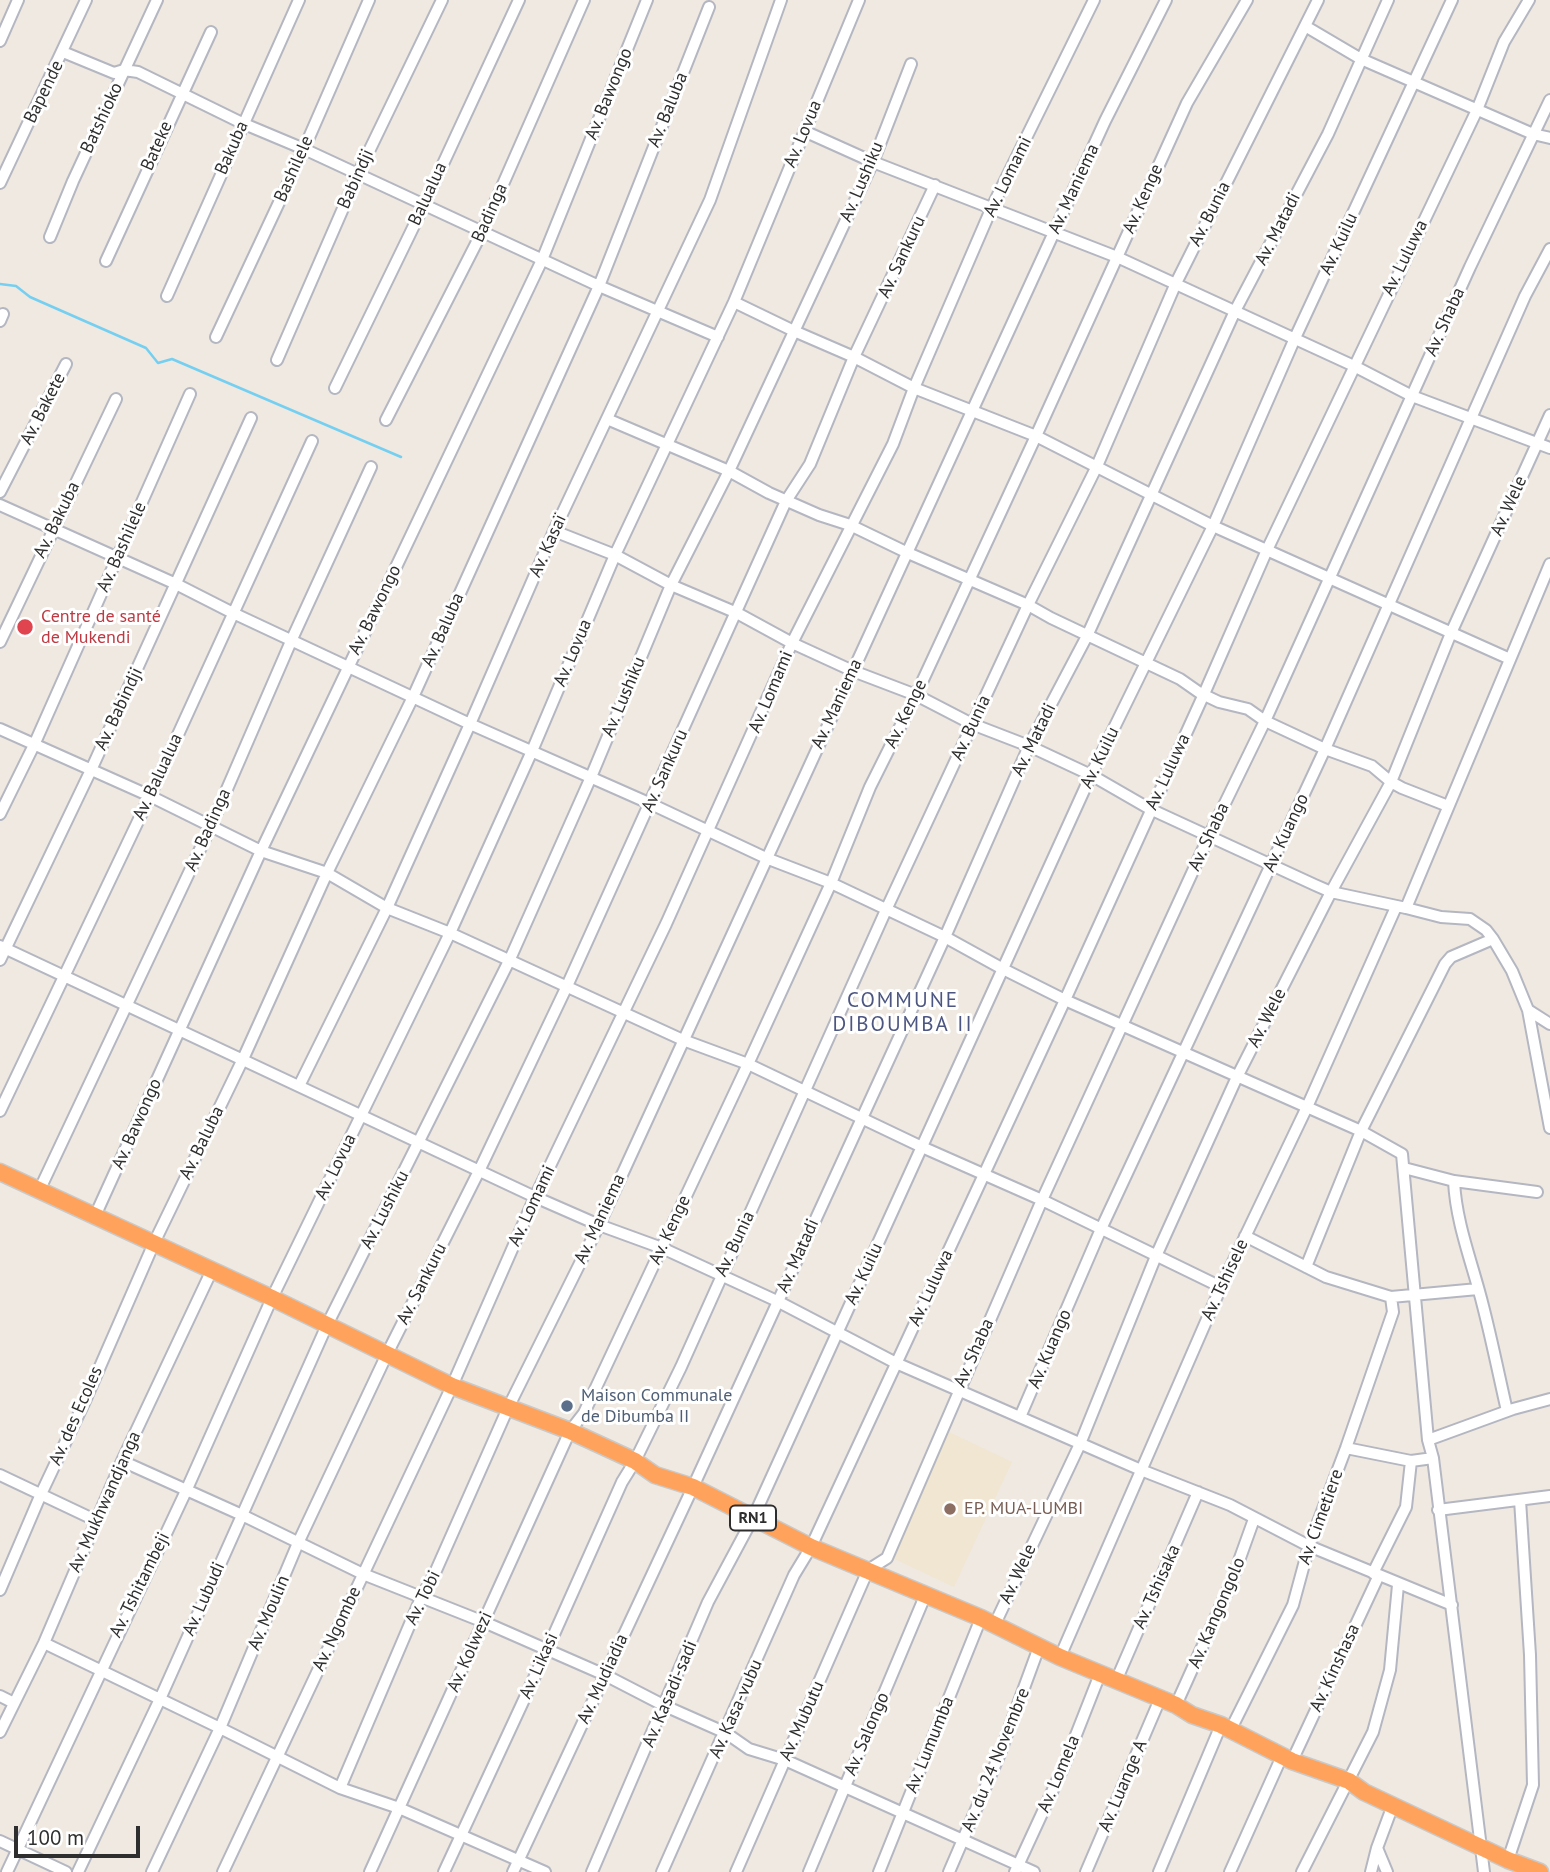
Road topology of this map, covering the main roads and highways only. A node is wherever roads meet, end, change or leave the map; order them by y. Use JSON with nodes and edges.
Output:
{"nodes":[{"id":1,"x":0,"y":1172,"type":"edge"},
{"id":2,"x":1540,"y":1872,"type":"edge"}],
"edges":[{"from":1,"to":2,"type":"highway","number":"RN1"}]}
